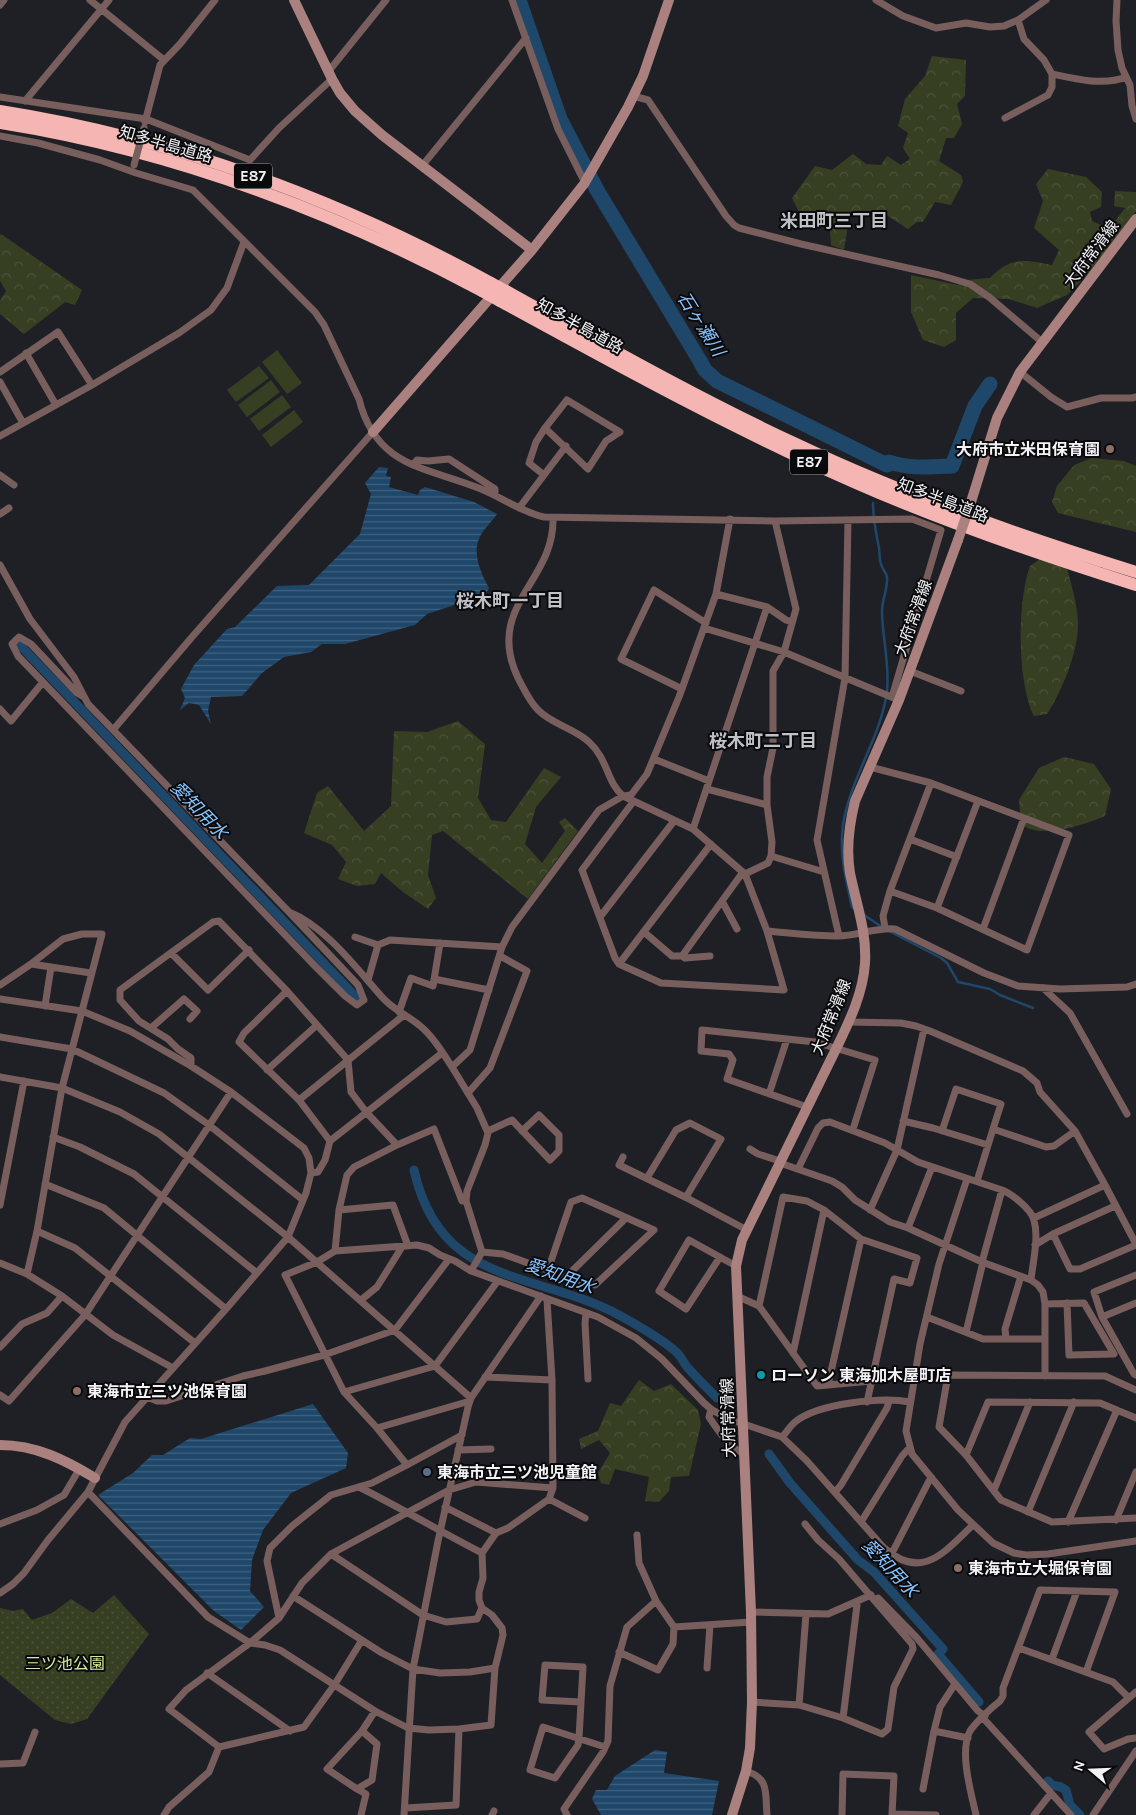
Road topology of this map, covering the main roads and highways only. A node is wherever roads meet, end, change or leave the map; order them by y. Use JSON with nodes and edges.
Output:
{"nodes":[{"id":1,"x":294,"y":0,"type":"edge"},
{"id":2,"x":669,"y":0,"type":"edge"},
{"id":3,"x":0,"y":111,"type":"edge"},
{"id":4,"x":0,"y":123,"type":"edge"},
{"id":5,"x":1136,"y":219,"type":"edge"},
{"id":6,"x":532,"y":250,"type":"junction"},
{"id":7,"x":486,"y":287,"type":"junction"},
{"id":8,"x":503,"y":296,"type":"junction"},
{"id":9,"x":373,"y":432,"type":"road end"},
{"id":10,"x":1136,"y":572,"type":"edge"},
{"id":11,"x":1136,"y":585,"type":"edge"},
{"id":12,"x":0,"y":1445,"type":"edge"},
{"id":13,"x":96,"y":1478,"type":"road end"},
{"id":14,"x":732,"y":1815,"type":"edge"}],
"edges":[{"from":1,"to":6,"type":"main road"},
{"from":2,"to":6,"type":"main road"},
{"from":3,"to":7,"type":"highway","name":"知多半島道路","number":"E87"},
{"from":4,"to":7,"type":"highway","name":"知多半島道路","number":"E87"},
{"from":5,"to":14,"type":"main road","name":"大府常滑線","bridge":true},
{"from":6,"to":9,"type":"main road"},
{"from":7,"to":8,"type":"highway","name":"知多半島道路","number":"E87","bridge":true},
{"from":8,"to":10,"type":"highway","name":"知多半島道路","number":"E87"},
{"from":8,"to":11,"type":"highway","name":"知多半島道路","number":"E87"},
{"from":12,"to":13,"type":"main road"}]}
